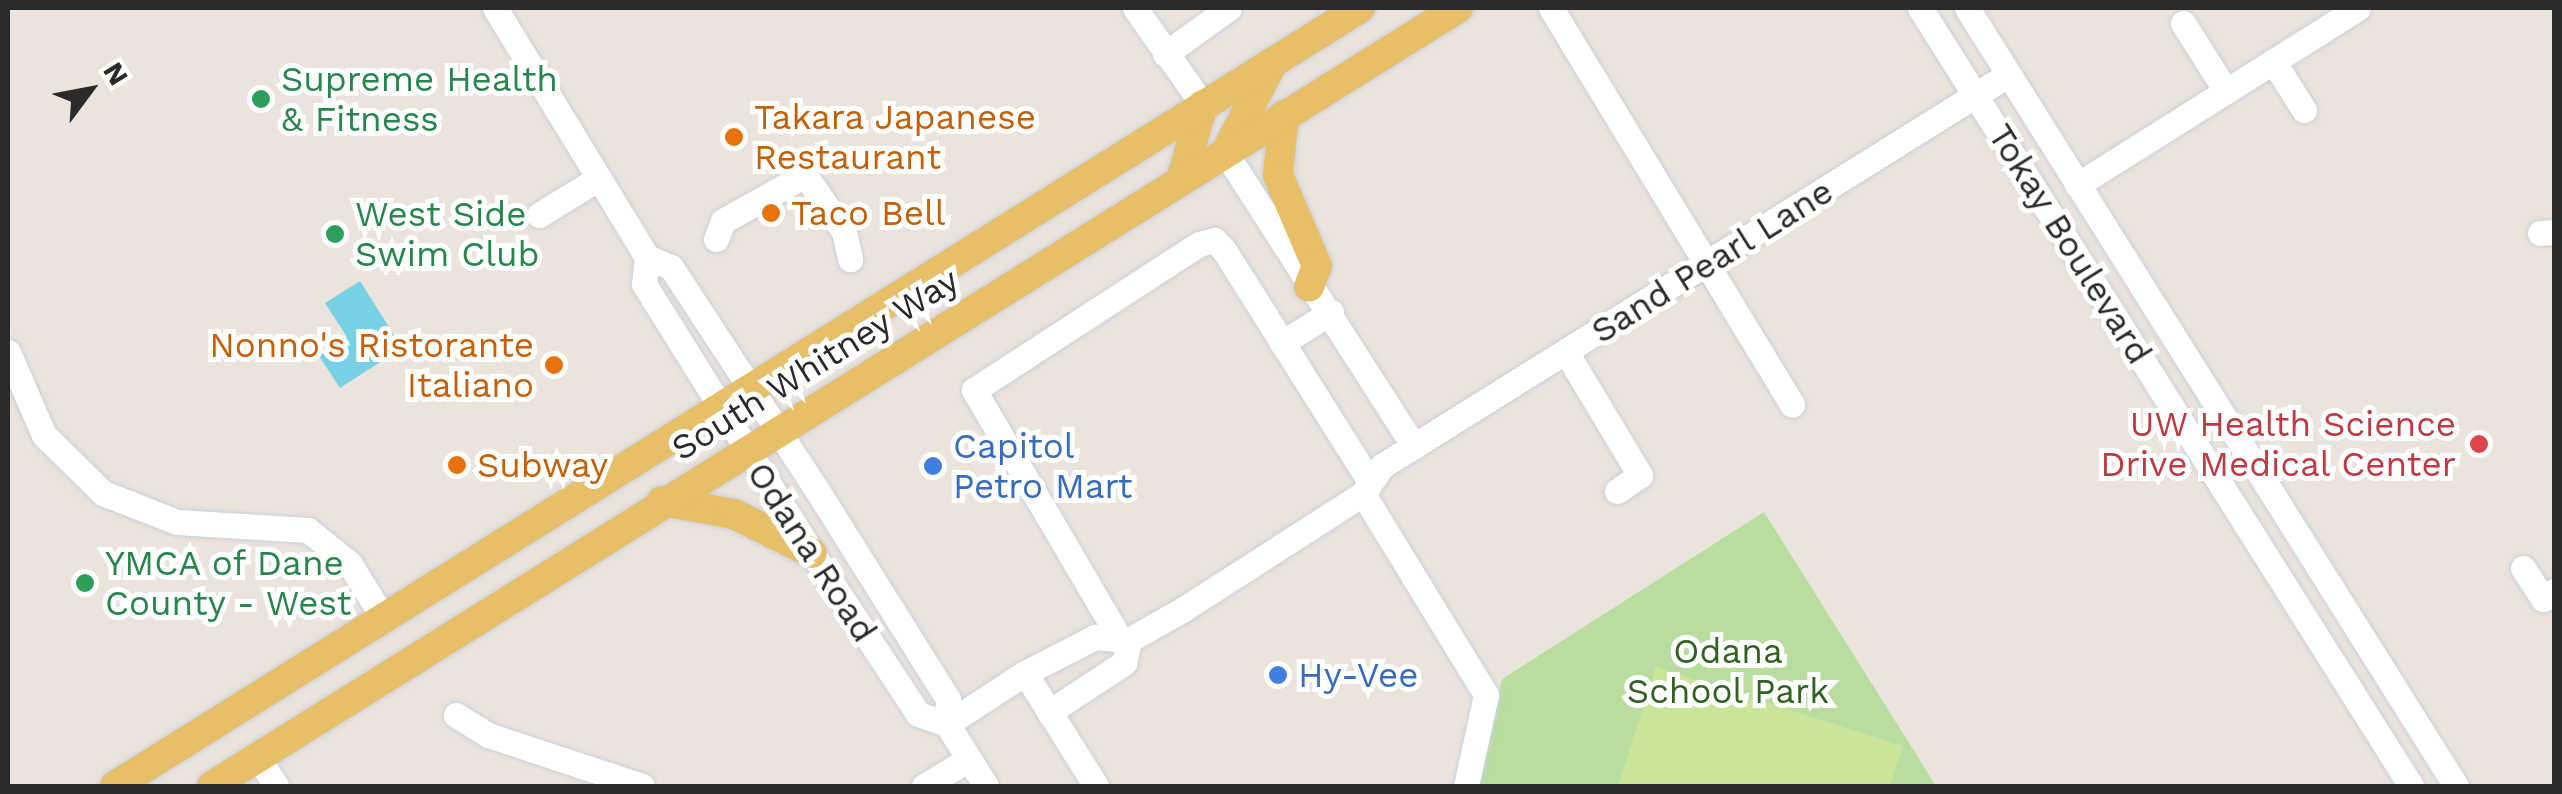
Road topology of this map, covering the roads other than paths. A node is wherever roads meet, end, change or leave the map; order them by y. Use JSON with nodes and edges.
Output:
{"nodes":[{"id":1,"x":495,"y":8,"type":"edge"},
{"id":2,"x":1136,"y":8,"type":"edge"},
{"id":3,"x":1229,"y":8,"type":"edge"},
{"id":4,"x":1360,"y":8,"type":"edge"},
{"id":5,"x":1458,"y":8,"type":"edge"},
{"id":6,"x":1551,"y":8,"type":"edge"},
{"id":7,"x":1920,"y":8,"type":"edge"},
{"id":8,"x":1967,"y":8,"type":"edge"},
{"id":9,"x":2358,"y":8,"type":"edge"},
{"id":10,"x":2183,"y":24,"type":"dead end"},
{"id":11,"x":1165,"y":54,"type":"junction"},
{"id":12,"x":2273,"y":61,"type":"junction"},
{"id":13,"x":1274,"y":62,"type":"junction"},
{"id":14,"x":2008,"y":74,"type":"junction"},
{"id":15,"x":2226,"y":91,"type":"junction"},
{"id":16,"x":1976,"y":96,"type":"junction"},
{"id":17,"x":1204,"y":106,"type":"junction"},
{"id":18,"x":2304,"y":110,"type":"dead end"},
{"id":19,"x":1284,"y":115,"type":"junction"},
{"id":20,"x":1226,"y":152,"type":"junction"},
{"id":21,"x":599,"y":178,"type":"junction"},
{"id":22,"x":1181,"y":180,"type":"junction"},
{"id":23,"x":2076,"y":185,"type":"junction"},
{"id":24,"x":539,"y":216,"type":"dead end"},
{"id":25,"x":716,"y":239,"type":"dead end"},
{"id":26,"x":647,"y":257,"type":"junction"},
{"id":27,"x":850,"y":259,"type":"dead end"},
{"id":28,"x":1707,"y":263,"type":"junction"},
{"id":29,"x":1309,"y":287,"type":"junction"},
{"id":30,"x":1331,"y":312,"type":"junction"},
{"id":31,"x":1282,"y":343,"type":"junction"},
{"id":32,"x":8,"y":352,"type":"edge"},
{"id":33,"x":1566,"y":352,"type":"junction"},
{"id":34,"x":751,"y":389,"type":"junction"},
{"id":35,"x":1792,"y":404,"type":"dead end"},
{"id":36,"x":720,"y":408,"type":"junction"},
{"id":37,"x":778,"y":433,"type":"junction"},
{"id":38,"x":1414,"y":446,"type":"junction"},
{"id":39,"x":748,"y":450,"type":"junction"},
{"id":40,"x":1366,"y":488,"type":"junction"},
{"id":41,"x":1617,"y":490,"type":"dead end"},
{"id":42,"x":662,"y":501,"type":"junction"},
{"id":43,"x":812,"y":553,"type":"junction"},
{"id":44,"x":2523,"y":568,"type":"dead end"},
{"id":45,"x":2554,"y":591,"type":"edge"},
{"id":46,"x":384,"y":619,"type":"junction"},
{"id":47,"x":1125,"y":640,"type":"junction"},
{"id":48,"x":1024,"y":674,"type":"junction"},
{"id":49,"x":1049,"y":712,"type":"junction"},
{"id":50,"x":456,"y":715,"type":"dead end"},
{"id":51,"x":947,"y":724,"type":"junction"},
{"id":52,"x":258,"y":758,"type":"junction"},
{"id":53,"x":969,"y":759,"type":"junction"},
{"id":54,"x":116,"y":786,"type":"edge"},
{"id":55,"x":212,"y":786,"type":"edge"},
{"id":56,"x":276,"y":786,"type":"edge"},
{"id":57,"x":642,"y":786,"type":"edge"},
{"id":58,"x":924,"y":786,"type":"edge"},
{"id":59,"x":986,"y":786,"type":"edge"},
{"id":60,"x":1096,"y":786,"type":"edge"},
{"id":61,"x":1466,"y":786,"type":"edge"},
{"id":62,"x":2411,"y":786,"type":"edge"},
{"id":63,"x":2456,"y":786,"type":"edge"}],
"edges":[{"from":1,"to":21,"type":"street","name":"Odana Road"},
{"from":2,"to":11,"type":"street"},
{"from":3,"to":11,"type":"street"},
{"from":4,"to":13,"type":"main road","name":"South Whitney Way"},
{"from":5,"to":19,"type":"main road","name":"South Whitney Way"},
{"from":6,"to":28,"type":"street"},
{"from":7,"to":16,"type":"street","name":"Tokay Boulevard"},
{"from":8,"to":14,"type":"street","name":"Tokay Boulevard"},
{"from":9,"to":12,"type":"street"},
{"from":10,"to":15,"type":"street"},
{"from":11,"to":17,"type":"street"},
{"from":12,"to":15,"type":"street"},
{"from":12,"to":18,"type":"street"},
{"from":13,"to":17,"type":"main road","name":"South Whitney Way"},
{"from":13,"to":20,"type":"main road"},
{"from":14,"to":16,"type":"street","name":"Sand Pearl Lane"},
{"from":14,"to":23,"type":"street","name":"Tokay Boulevard"},
{"from":15,"to":23,"type":"street"},
{"from":16,"to":28,"type":"street","name":"Sand Pearl Lane"},
{"from":16,"to":62,"type":"street","name":"Tokay Boulevard"},
{"from":17,"to":22,"type":"main road"},
{"from":17,"to":34,"type":"main road","name":"South Whitney Way"},
{"from":19,"to":20,"type":"main road","name":"South Whitney Way"},
{"from":19,"to":29,"type":"main road"},
{"from":20,"to":22,"type":"main road","name":"South Whitney Way"},
{"from":20,"to":29,"type":"street"},
{"from":21,"to":24,"type":"street"},
{"from":21,"to":26,"type":"street","name":"Odana Road"},
{"from":22,"to":37,"type":"main road","name":"South Whitney Way"},
{"from":23,"to":63,"type":"street","name":"Tokay Boulevard"},
{"from":25,"to":27,"type":"street"},
{"from":26,"to":34,"type":"street","name":"Odana Road"},
{"from":26,"to":36,"type":"street","name":"Odana Road"},
{"from":28,"to":33,"type":"street","name":"Sand Pearl Lane"},
{"from":28,"to":35,"type":"street"},
{"from":29,"to":30,"type":"street"},
{"from":30,"to":31,"type":"street"},
{"from":30,"to":38,"type":"street"},
{"from":31,"to":40,"type":"street"},
{"from":31,"to":47,"type":"street"},
{"from":32,"to":46,"type":"street"},
{"from":33,"to":38,"type":"street","name":"Sand Pearl Lane"},
{"from":33,"to":41,"type":"street"},
{"from":34,"to":36,"type":"main road","name":"South Whitney Way"},
{"from":34,"to":37,"type":"street","name":"Odana Road"},
{"from":36,"to":39,"type":"street","name":"Odana Road"},
{"from":36,"to":46,"type":"main road","name":"South Whitney Way"},
{"from":37,"to":39,"type":"main road","name":"South Whitney Way"},
{"from":37,"to":51,"type":"street","name":"Odana Road"},
{"from":38,"to":40,"type":"street","name":"Sand Pearl Lane"},
{"from":39,"to":42,"type":"main road","name":"South Whitney Way"},
{"from":39,"to":43,"type":"street","name":"Odana Road"},
{"from":40,"to":47,"type":"street","name":"Sand Pearl Lane"},
{"from":40,"to":61,"type":"street"},
{"from":42,"to":43,"type":"main road"},
{"from":42,"to":52,"type":"main road","name":"South Whitney Way"},
{"from":43,"to":51,"type":"street","name":"Odana Road"},
{"from":44,"to":45,"type":"street"},
{"from":46,"to":54,"type":"main road","name":"South Whitney Way"},
{"from":47,"to":48,"type":"street"},
{"from":47,"to":49,"type":"street"},
{"from":48,"to":49,"type":"street"},
{"from":48,"to":51,"type":"street"},
{"from":49,"to":60,"type":"street"},
{"from":50,"to":57,"type":"street"},
{"from":51,"to":53,"type":"street","name":"Odana Road"},
{"from":52,"to":55,"type":"main road","name":"South Whitney Way"},
{"from":52,"to":56,"type":"street"},
{"from":53,"to":58,"type":"street"},
{"from":53,"to":59,"type":"street","name":"Odana Road"}]}
